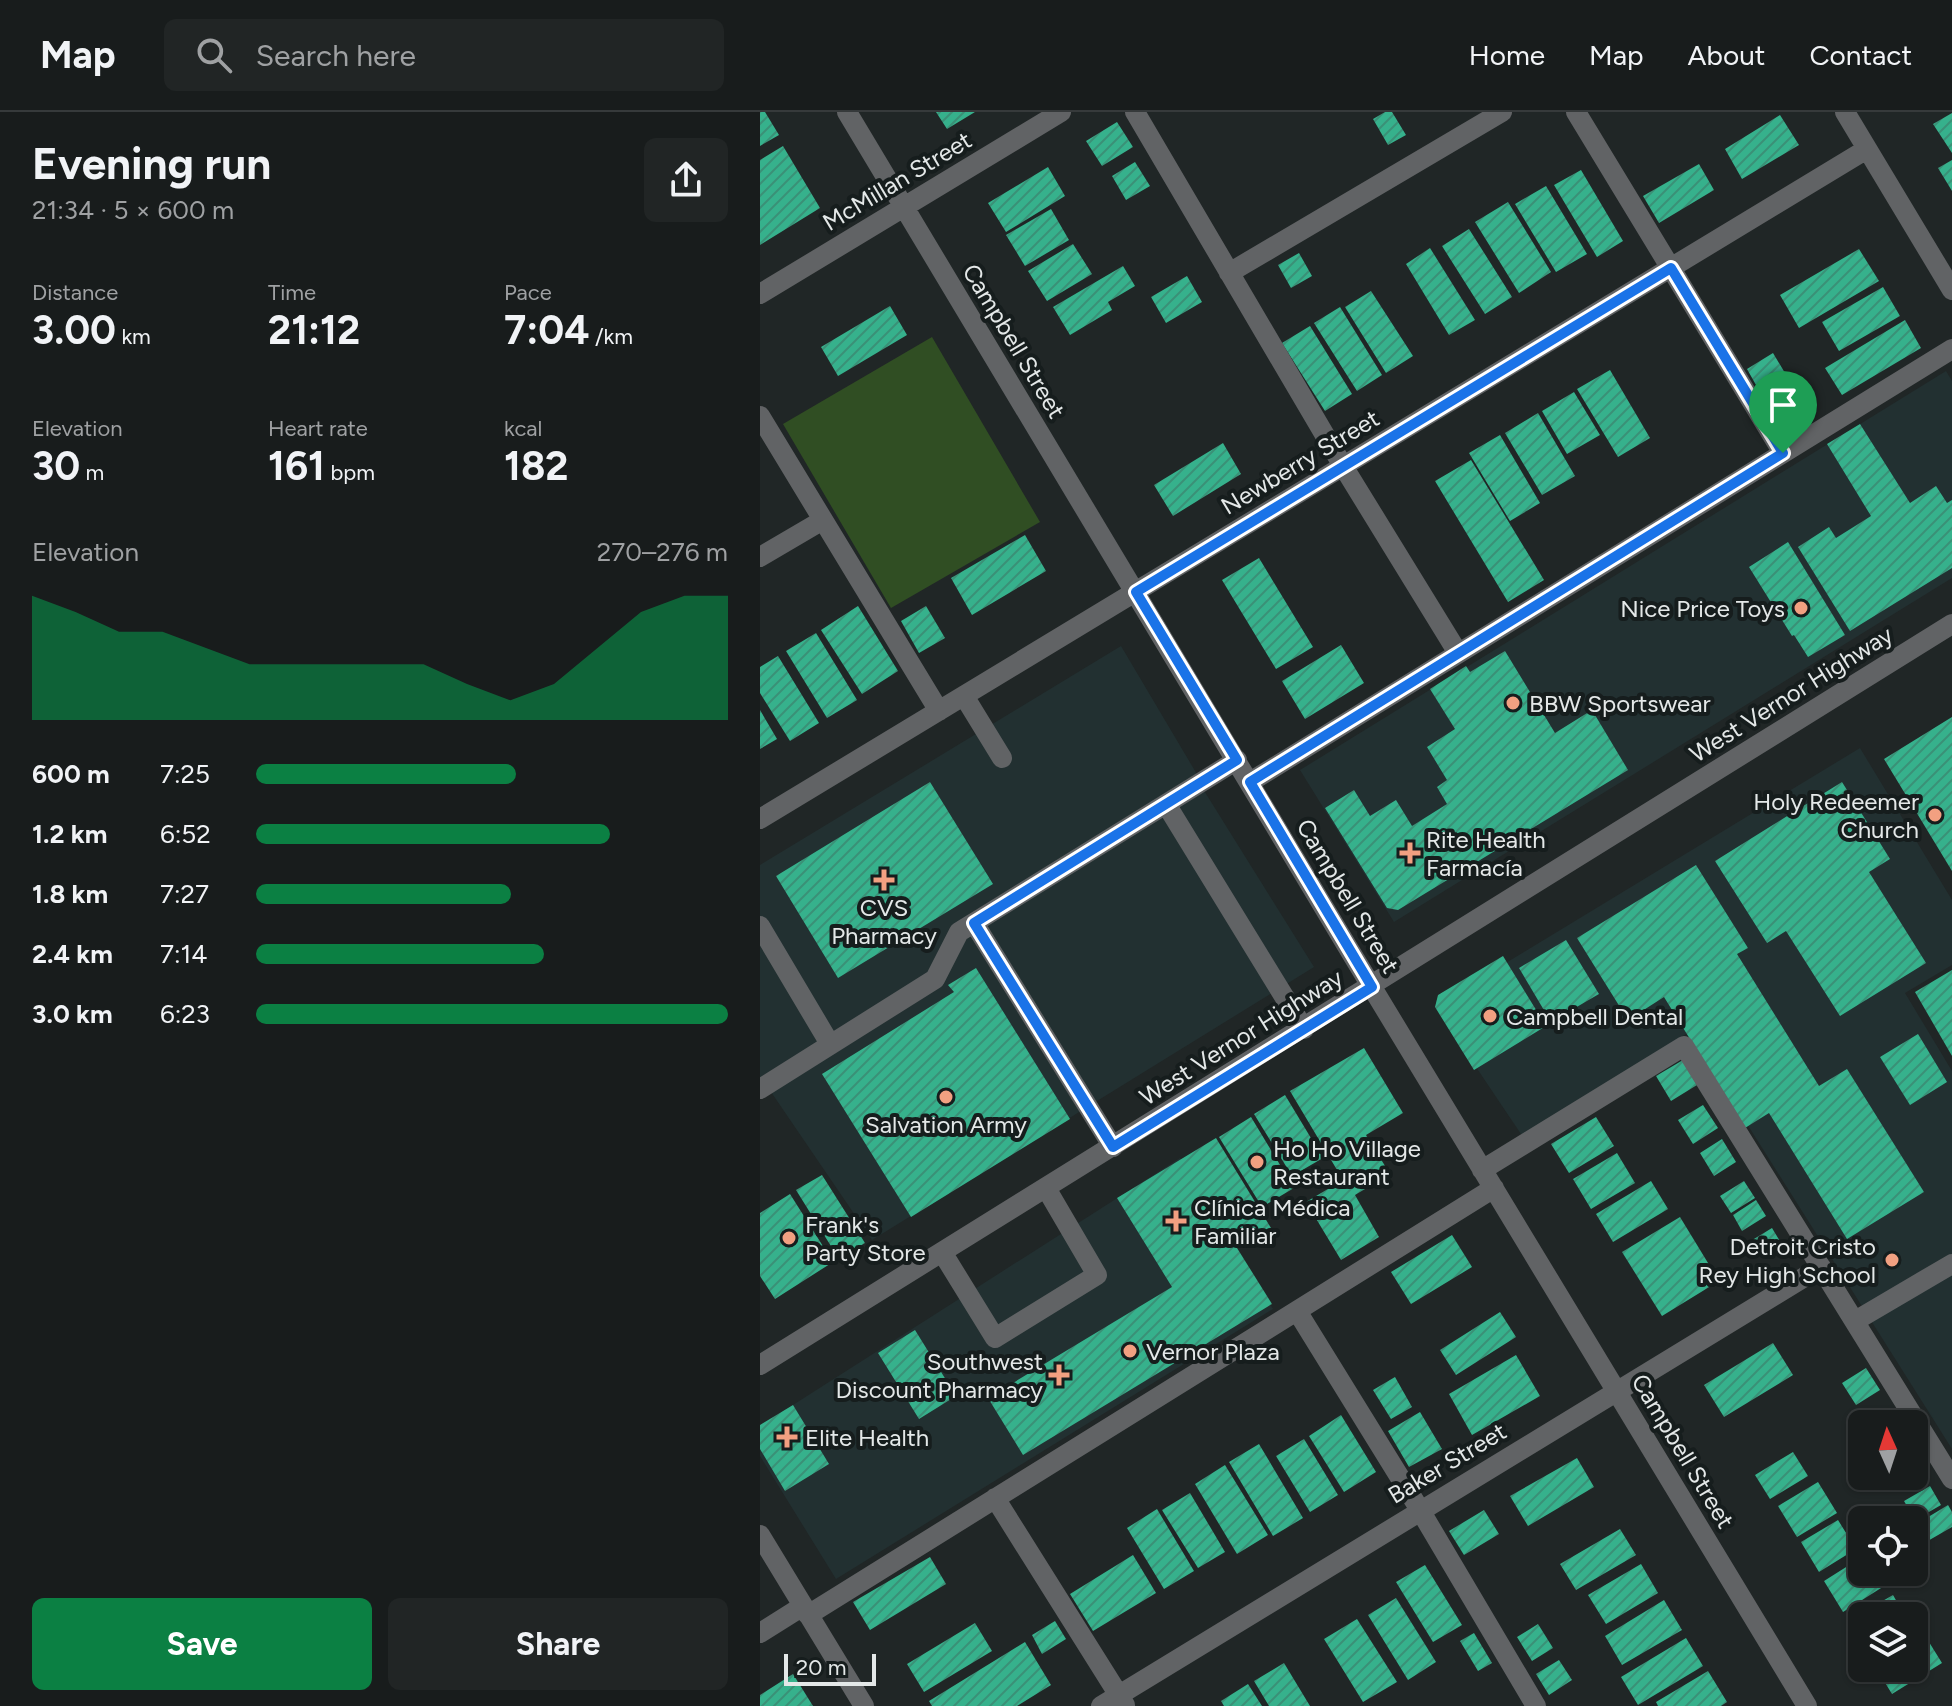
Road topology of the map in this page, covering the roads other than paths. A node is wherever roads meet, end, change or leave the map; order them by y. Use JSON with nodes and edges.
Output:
{"nodes":[{"id":1,"x":847,"y":112,"type":"edge"},
{"id":2,"x":1061,"y":112,"type":"edge"},
{"id":3,"x":1135,"y":112,"type":"edge"},
{"id":4,"x":1502,"y":112,"type":"edge"},
{"id":5,"x":1576,"y":112,"type":"edge"},
{"id":6,"x":1845,"y":112,"type":"edge"},
{"id":7,"x":1867,"y":149,"type":"junction"},
{"id":8,"x":903,"y":207,"type":"junction"},
{"id":9,"x":1671,"y":268,"type":"junction"},
{"id":10,"x":1229,"y":273,"type":"junction"},
{"id":11,"x":1952,"y":290,"type":"edge"},
{"id":12,"x":760,"y":294,"type":"edge"},
{"id":13,"x":1952,"y":349,"type":"edge"},
{"id":14,"x":760,"y":416,"type":"edge"},
{"id":15,"x":1783,"y":453,"type":"junction"},
{"id":16,"x":1343,"y":466,"type":"junction"},
{"id":17,"x":823,"y":520,"type":"junction"},
{"id":18,"x":760,"y":557,"type":"edge"},
{"id":19,"x":1136,"y":592,"type":"junction"},
{"id":20,"x":1952,"y":624,"type":"edge"},
{"id":21,"x":1458,"y":653,"type":"junction"},
{"id":22,"x":964,"y":696,"type":"junction"},
{"id":23,"x":939,"y":711,"type":"junction"},
{"id":24,"x":1002,"y":758,"type":"dead end"},
{"id":25,"x":1237,"y":760,"type":"junction"},
{"id":26,"x":1250,"y":782,"type":"junction"},
{"id":27,"x":1166,"y":804,"type":"junction"},
{"id":28,"x":760,"y":819,"type":"edge"},
{"id":29,"x":974,"y":923,"type":"junction"},
{"id":30,"x":760,"y":926,"type":"edge"},
{"id":31,"x":1372,"y":987,"type":"junction"},
{"id":32,"x":1304,"y":1029,"type":"junction"},
{"id":33,"x":830,"y":1044,"type":"junction"},
{"id":34,"x":760,"y":1089,"type":"edge"},
{"id":35,"x":1113,"y":1147,"type":"junction"},
{"id":36,"x":1482,"y":1170,"type":"junction"},
{"id":37,"x":1046,"y":1188,"type":"junction"},
{"id":38,"x":1494,"y":1188,"type":"junction"},
{"id":39,"x":942,"y":1252,"type":"junction"},
{"id":40,"x":1952,"y":1264,"type":"edge"},
{"id":41,"x":1821,"y":1267,"type":"junction"},
{"id":42,"x":1297,"y":1311,"type":"junction"},
{"id":43,"x":1855,"y":1321,"type":"junction"},
{"id":44,"x":760,"y":1365,"type":"edge"},
{"id":45,"x":1616,"y":1390,"type":"junction"},
{"id":46,"x":1952,"y":1479,"type":"edge"},
{"id":47,"x":995,"y":1498,"type":"junction"},
{"id":48,"x":1420,"y":1510,"type":"junction"},
{"id":49,"x":762,"y":1542,"type":"edge"},
{"id":50,"x":806,"y":1611,"type":"junction"},
{"id":51,"x":760,"y":1633,"type":"edge"},
{"id":52,"x":1115,"y":1702,"type":"edge"},
{"id":53,"x":864,"y":1706,"type":"edge"},
{"id":54,"x":1535,"y":1706,"type":"edge"},
{"id":55,"x":1807,"y":1706,"type":"edge"}],
"edges":[{"from":1,"to":8,"type":"street","name":"Campbell Street"},
{"from":2,"to":8,"type":"street","name":"McMillan Street"},
{"from":3,"to":10,"type":"street"},
{"from":4,"to":10,"type":"street"},
{"from":5,"to":9,"type":"street"},
{"from":6,"to":7,"type":"street"},
{"from":7,"to":9,"type":"street","name":"Newberry Street"},
{"from":7,"to":11,"type":"street"},
{"from":8,"to":12,"type":"street","name":"McMillan Street"},
{"from":8,"to":19,"type":"street","name":"Campbell Street"},
{"from":9,"to":15,"type":"street"},
{"from":9,"to":16,"type":"street","name":"Newberry Street"},
{"from":10,"to":16,"type":"street"},
{"from":13,"to":15,"type":"street"},
{"from":14,"to":17,"type":"street"},
{"from":15,"to":21,"type":"street"},
{"from":16,"to":19,"type":"street","name":"Newberry Street"},
{"from":16,"to":21,"type":"street"},
{"from":17,"to":18,"type":"street"},
{"from":17,"to":23,"type":"street"},
{"from":19,"to":22,"type":"street","name":"Newberry Street"},
{"from":19,"to":25,"type":"street","name":"Campbell Street"},
{"from":20,"to":31,"type":"street","name":"West Vernor Highway"},
{"from":21,"to":26,"type":"street"},
{"from":22,"to":23,"type":"street","name":"Newberry Street"},
{"from":22,"to":24,"type":"street"},
{"from":23,"to":28,"type":"street","name":"Newberry Street"},
{"from":25,"to":26,"type":"street","name":"Campbell Street"},
{"from":25,"to":27,"type":"street"},
{"from":26,"to":31,"type":"street","name":"Campbell Street"},
{"from":27,"to":29,"type":"street"},
{"from":27,"to":32,"type":"street"},
{"from":29,"to":33,"type":"street"},
{"from":29,"to":35,"type":"street"},
{"from":30,"to":33,"type":"street"},
{"from":31,"to":32,"type":"street","name":"West Vernor Highway"},
{"from":31,"to":36,"type":"street","name":"Campbell Street"},
{"from":32,"to":35,"type":"street","name":"West Vernor Highway"},
{"from":33,"to":34,"type":"street"},
{"from":35,"to":37,"type":"street","name":"West Vernor Highway"},
{"from":36,"to":38,"type":"street","name":"Campbell Street"},
{"from":36,"to":41,"type":"street"},
{"from":37,"to":39,"type":"street","name":"West Vernor Highway"},
{"from":37,"to":39,"type":"street"},
{"from":38,"to":42,"type":"street"},
{"from":38,"to":45,"type":"street","name":"Campbell Street"},
{"from":39,"to":44,"type":"street","name":"West Vernor Highway"},
{"from":40,"to":43,"type":"street"},
{"from":41,"to":43,"type":"street"},
{"from":41,"to":45,"type":"street","name":"Baker Street"},
{"from":42,"to":47,"type":"street"},
{"from":42,"to":48,"type":"street"},
{"from":43,"to":46,"type":"street"},
{"from":45,"to":48,"type":"street","name":"Baker Street"},
{"from":45,"to":55,"type":"street","name":"Campbell Street"},
{"from":47,"to":50,"type":"street"},
{"from":47,"to":52,"type":"street"},
{"from":48,"to":52,"type":"street","name":"Baker Street"},
{"from":48,"to":54,"type":"street"},
{"from":49,"to":50,"type":"street"},
{"from":50,"to":51,"type":"street"},
{"from":50,"to":53,"type":"street"}]}
